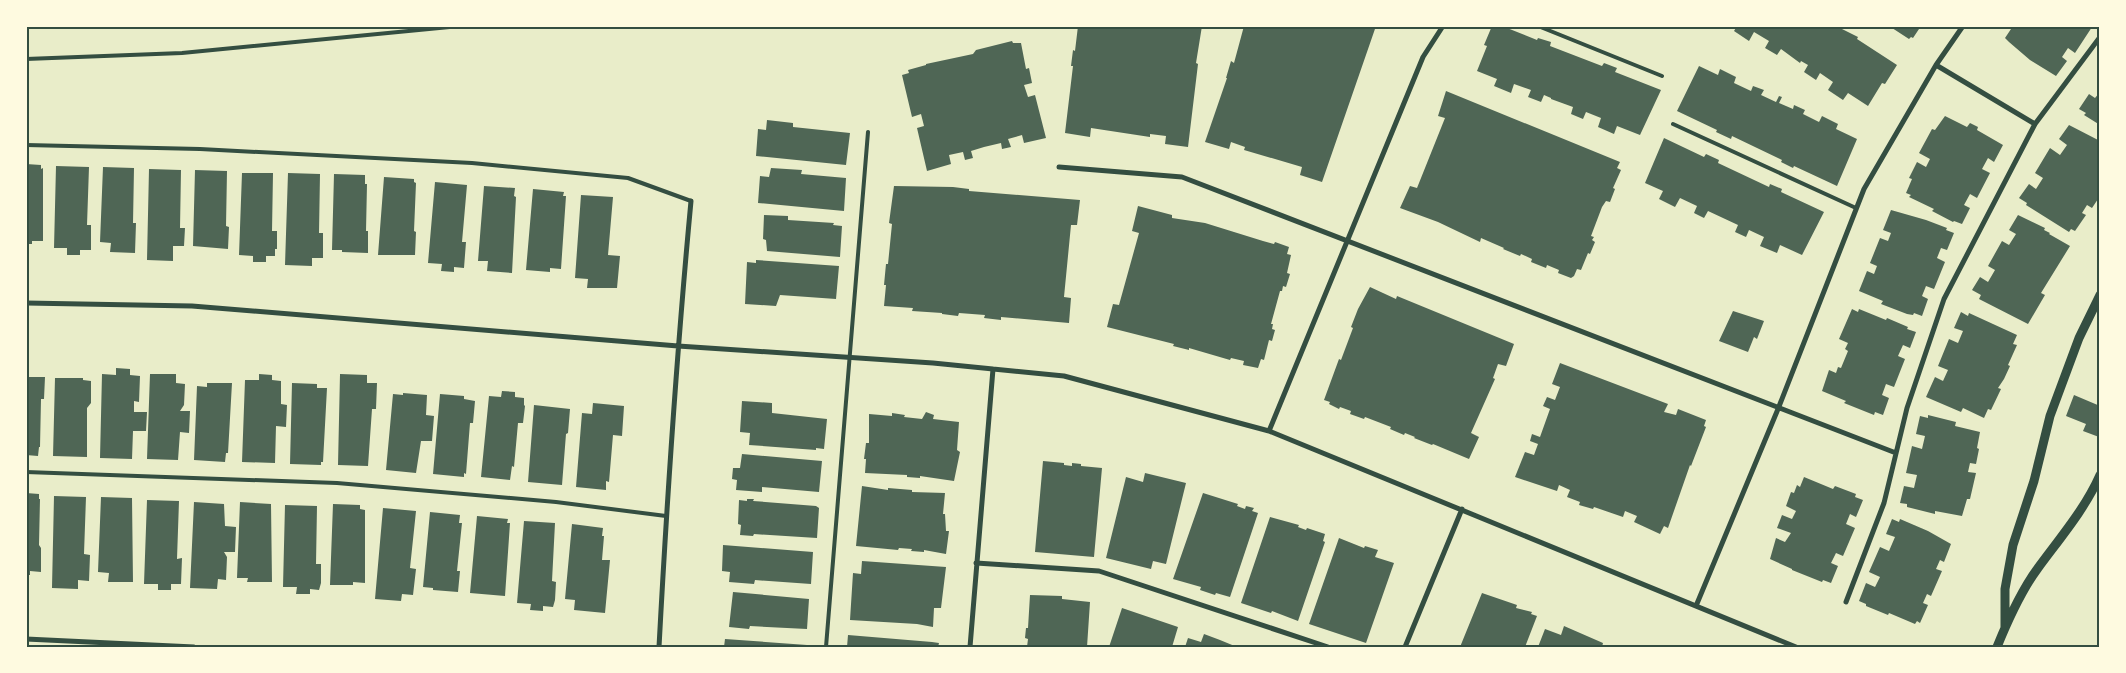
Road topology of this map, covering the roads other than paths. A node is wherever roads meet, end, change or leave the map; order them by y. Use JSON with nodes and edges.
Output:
{"nodes":[{"id":1,"x":460,"y":26,"type":"edge"},
{"id":2,"x":1443,"y":26,"type":"edge"},
{"id":3,"x":1538,"y":26,"type":"edge"},
{"id":4,"x":1963,"y":26,"type":"edge"},
{"id":5,"x":2100,"y":37,"type":"edge"},
{"id":6,"x":26,"y":58,"type":"edge"},
{"id":7,"x":1936,"y":65,"type":"junction"},
{"id":8,"x":1662,"y":76,"type":"dead end"},
{"id":9,"x":1674,"y":124,"type":"dead end"},
{"id":10,"x":2036,"y":124,"type":"junction"},
{"id":11,"x":868,"y":132,"type":"dead end"},
{"id":12,"x":26,"y":145,"type":"edge"},
{"id":13,"x":1059,"y":167,"type":"dead end"},
{"id":14,"x":691,"y":202,"type":"joint"},
{"id":15,"x":1856,"y":208,"type":"junction"},
{"id":16,"x":1348,"y":240,"type":"junction"},
{"id":17,"x":2100,"y":295,"type":"edge"},
{"id":18,"x":26,"y":303,"type":"edge"},
{"id":19,"x":678,"y":346,"type":"junction"},
{"id":20,"x":851,"y":358,"type":"junction"},
{"id":21,"x":993,"y":369,"type":"junction"},
{"id":22,"x":1778,"y":409,"type":"junction"},
{"id":23,"x":1269,"y":431,"type":"junction"},
{"id":24,"x":1896,"y":453,"type":"junction"},
{"id":25,"x":26,"y":472,"type":"edge"},
{"id":26,"x":2100,"y":475,"type":"edge"},
{"id":27,"x":1462,"y":509,"type":"junction"},
{"id":28,"x":666,"y":516,"type":"junction"},
{"id":29,"x":976,"y":563,"type":"junction"},
{"id":30,"x":1846,"y":602,"type":"dead end"},
{"id":31,"x":1696,"y":606,"type":"junction"},
{"id":32,"x":2005,"y":627,"type":"junction"},
{"id":33,"x":26,"y":638,"type":"edge"},
{"id":34,"x":194,"y":647,"type":"edge"},
{"id":35,"x":659,"y":647,"type":"edge"},
{"id":36,"x":826,"y":647,"type":"edge"},
{"id":37,"x":970,"y":647,"type":"edge"},
{"id":38,"x":1328,"y":647,"type":"edge"},
{"id":39,"x":1405,"y":647,"type":"edge"},
{"id":40,"x":1796,"y":647,"type":"edge"},
{"id":41,"x":1997,"y":647,"type":"edge"}],
"edges":[{"from":1,"to":6,"type":"lane"},
{"from":2,"to":16,"type":"street"},
{"from":3,"to":8,"type":"lane"},
{"from":4,"to":7,"type":"street"},
{"from":5,"to":10,"type":"street"},
{"from":7,"to":10,"type":"street"},
{"from":7,"to":15,"type":"street"},
{"from":9,"to":15,"type":"lane"},
{"from":10,"to":24,"type":"street"},
{"from":11,"to":20,"type":"lane"},
{"from":12,"to":14,"type":"lane"},
{"from":13,"to":16,"type":"street"},
{"from":14,"to":19,"type":"street"},
{"from":15,"to":22,"type":"street"},
{"from":16,"to":22,"type":"street"},
{"from":16,"to":23,"type":"street"},
{"from":17,"to":32,"type":"street"},
{"from":18,"to":19,"type":"street"},
{"from":19,"to":20,"type":"street"},
{"from":19,"to":28,"type":"street"},
{"from":20,"to":21,"type":"street"},
{"from":20,"to":36,"type":"lane"},
{"from":21,"to":23,"type":"street"},
{"from":21,"to":29,"type":"street"},
{"from":22,"to":24,"type":"street"},
{"from":22,"to":31,"type":"street"},
{"from":23,"to":27,"type":"street"},
{"from":24,"to":30,"type":"street"},
{"from":25,"to":28,"type":"lane"},
{"from":26,"to":32,"type":"street"},
{"from":27,"to":31,"type":"street"},
{"from":27,"to":39,"type":"street"},
{"from":28,"to":35,"type":"street"},
{"from":29,"to":37,"type":"street"},
{"from":29,"to":38,"type":"street"},
{"from":31,"to":40,"type":"street"},
{"from":32,"to":41,"type":"street"},
{"from":33,"to":34,"type":"street"}]}
